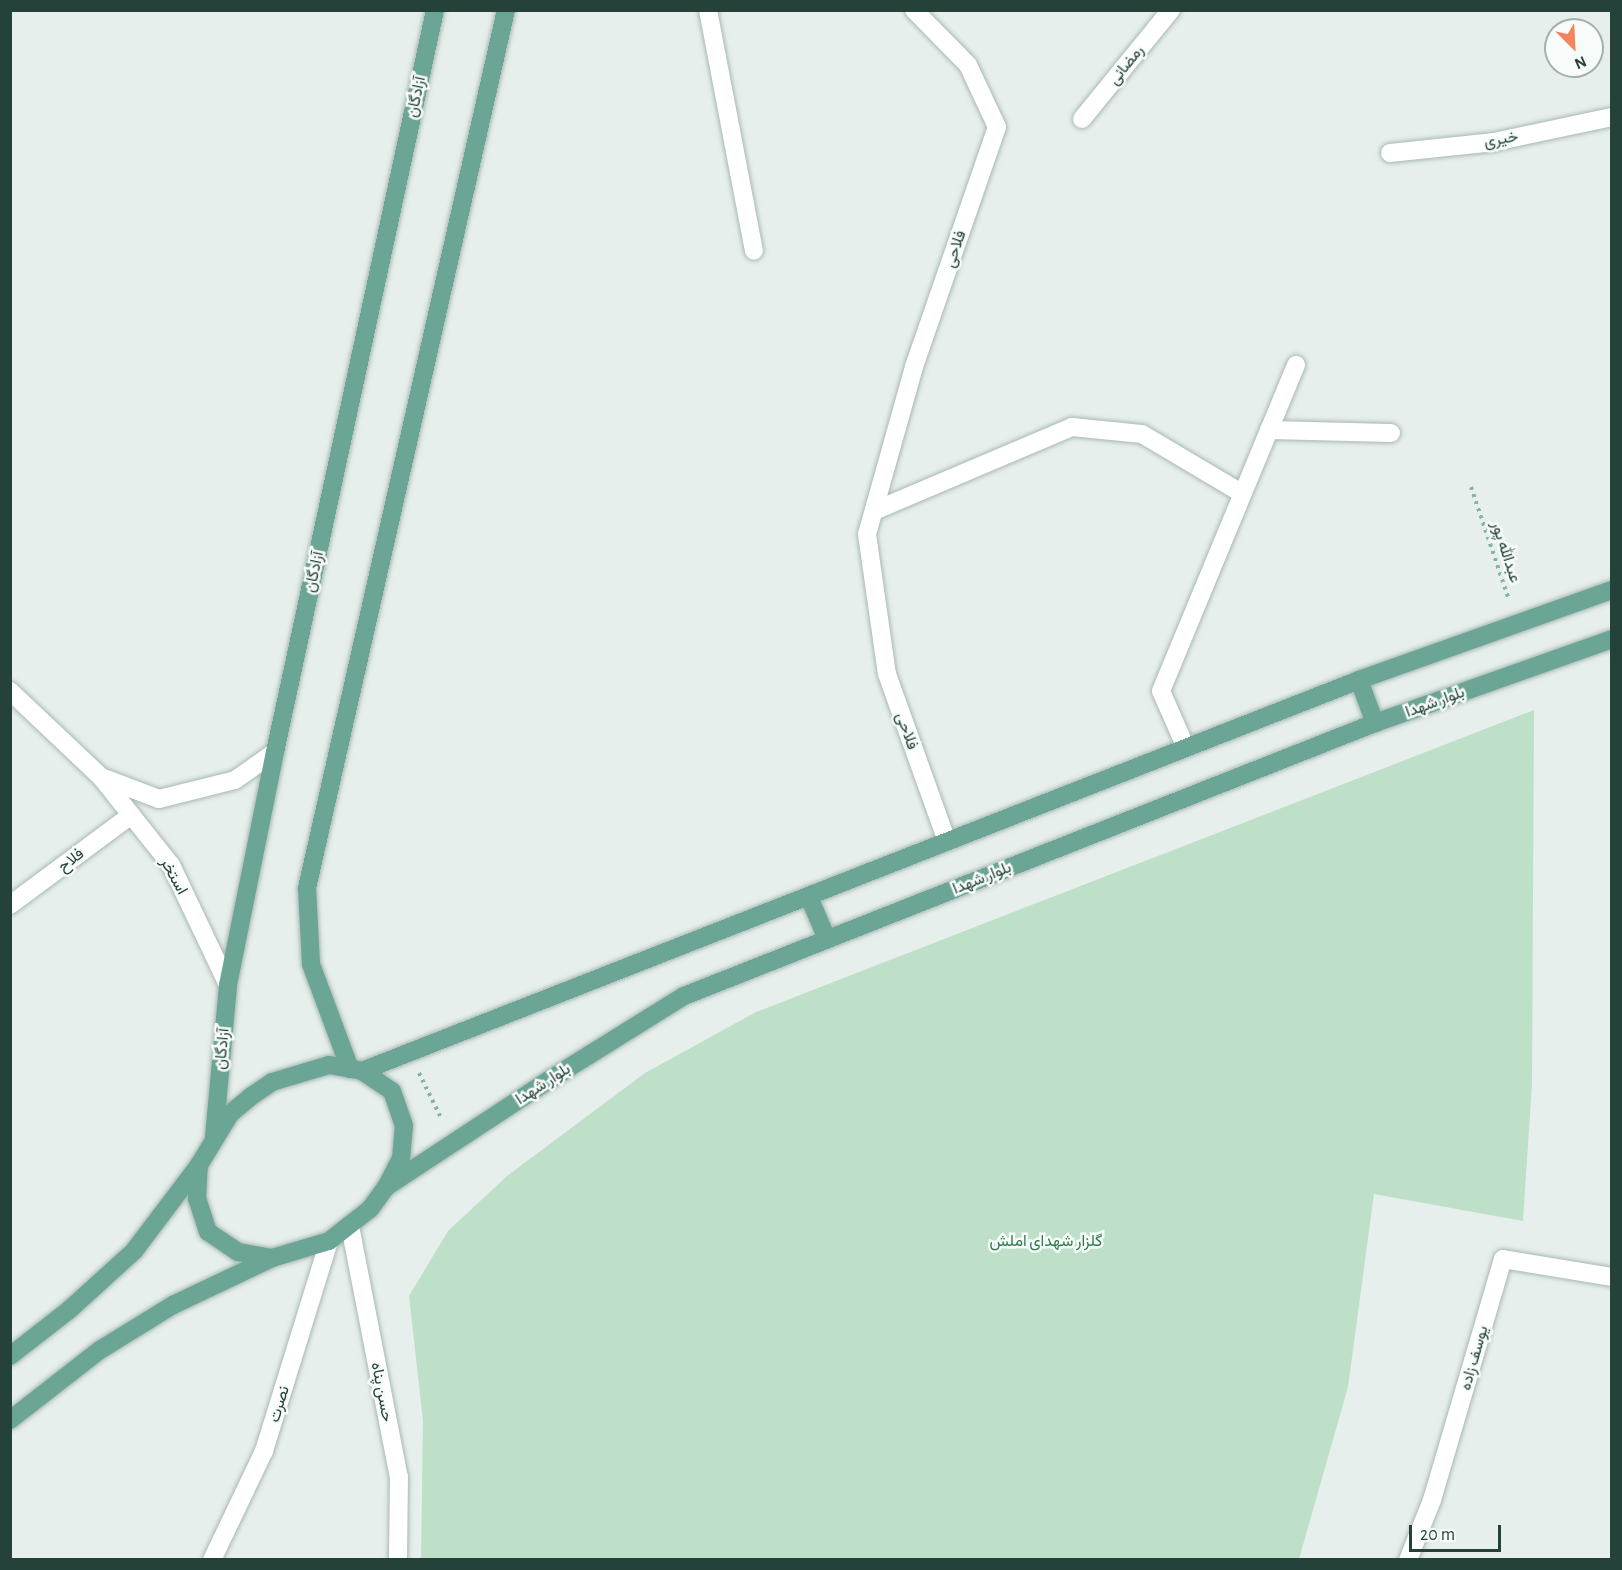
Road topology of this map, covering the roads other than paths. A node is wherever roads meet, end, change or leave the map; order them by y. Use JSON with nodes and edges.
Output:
{"nodes":[{"id":1,"x":435,"y":10,"type":"edge"},
{"id":2,"x":506,"y":10,"type":"edge"},
{"id":3,"x":708,"y":10,"type":"edge"},
{"id":4,"x":914,"y":10,"type":"edge"},
{"id":5,"x":1171,"y":10,"type":"edge"},
{"id":6,"x":1611,"y":117,"type":"edge"},
{"id":7,"x":1082,"y":119,"type":"dead end"},
{"id":8,"x":1390,"y":153,"type":"dead end"},
{"id":9,"x":754,"y":251,"type":"dead end"},
{"id":10,"x":1296,"y":365,"type":"dead end"},
{"id":11,"x":1269,"y":430,"type":"junction"},
{"id":12,"x":1390,"y":433,"type":"dead end"},
{"id":13,"x":1243,"y":494,"type":"junction"},
{"id":14,"x":874,"y":511,"type":"junction"},
{"id":15,"x":1611,"y":590,"type":"edge"},
{"id":16,"x":1611,"y":639,"type":"edge"},
{"id":17,"x":1359,"y":680,"type":"junction"},
{"id":18,"x":10,"y":691,"type":"edge"},
{"id":19,"x":1375,"y":723,"type":"junction"},
{"id":20,"x":1186,"y":748,"type":"junction"},
{"id":21,"x":275,"y":752,"type":"junction"},
{"id":22,"x":101,"y":777,"type":"junction"},
{"id":23,"x":131,"y":814,"type":"junction"},
{"id":24,"x":947,"y":842,"type":"junction"},
{"id":25,"x":809,"y":897,"type":"junction"},
{"id":26,"x":10,"y":905,"type":"edge"},
{"id":27,"x":827,"y":939,"type":"junction"},
{"id":28,"x":228,"y":985,"type":"junction"},
{"id":29,"x":356,"y":1070,"type":"junction"},
{"id":30,"x":214,"y":1137,"type":"junction"},
{"id":31,"x":199,"y":1165,"type":"junction"},
{"id":32,"x":386,"y":1187,"type":"junction"},
{"id":33,"x":350,"y":1226,"type":"junction"},
{"id":34,"x":329,"y":1241,"type":"junction"},
{"id":35,"x":272,"y":1258,"type":"junction"},
{"id":36,"x":1611,"y":1277,"type":"edge"},
{"id":37,"x":10,"y":1356,"type":"edge"},
{"id":38,"x":10,"y":1420,"type":"edge"},
{"id":39,"x":212,"y":1560,"type":"edge"},
{"id":40,"x":398,"y":1560,"type":"edge"},
{"id":41,"x":1408,"y":1560,"type":"edge"}],
"edges":[{"from":1,"to":21,"type":"main road","name":"آزادگان"},
{"from":2,"to":29,"type":"main road"},
{"from":3,"to":9,"type":"street"},
{"from":4,"to":14,"type":"street","name":"فلاحی"},
{"from":5,"to":7,"type":"street","name":"رمضانی"},
{"from":6,"to":8,"type":"street","name":"خیری"},
{"from":10,"to":11,"type":"street"},
{"from":11,"to":12,"type":"street"},
{"from":11,"to":13,"type":"street"},
{"from":13,"to":14,"type":"street"},
{"from":13,"to":20,"type":"street"},
{"from":14,"to":24,"type":"street","name":"فلاحی"},
{"from":15,"to":17,"type":"main road"},
{"from":16,"to":19,"type":"main road","name":"بلوار شهدا"},
{"from":17,"to":19,"type":"main road"},
{"from":17,"to":20,"type":"main road"},
{"from":18,"to":22,"type":"street","name":"استخر"},
{"from":19,"to":27,"type":"main road","name":"بلوار شهدا"},
{"from":20,"to":24,"type":"main road"},
{"from":21,"to":22,"type":"street","name":"استخر"},
{"from":21,"to":28,"type":"main road","name":"آزادگان"},
{"from":22,"to":23,"type":"street","name":"استخر"},
{"from":23,"to":26,"type":"street","name":"فلاح"},
{"from":23,"to":28,"type":"street","name":"استخر"},
{"from":24,"to":25,"type":"main road"},
{"from":25,"to":27,"type":"main road"},
{"from":25,"to":29,"type":"main road"},
{"from":27,"to":32,"type":"main road","name":"بلوار شهدا"},
{"from":28,"to":30,"type":"main road","name":"آزادگان"},
{"from":29,"to":30,"type":"main road"},
{"from":29,"to":32,"type":"main road"},
{"from":30,"to":31,"type":"main road"},
{"from":31,"to":35,"type":"main road"},
{"from":31,"to":37,"type":"main road"},
{"from":32,"to":33,"type":"main road"},
{"from":33,"to":34,"type":"main road"},
{"from":33,"to":40,"type":"street","name":"حسن پناه"},
{"from":34,"to":35,"type":"main road"},
{"from":34,"to":39,"type":"street","name":"نصرت"},
{"from":35,"to":38,"type":"main road"},
{"from":36,"to":41,"type":"street","name":"یوسف زاده"}]}
